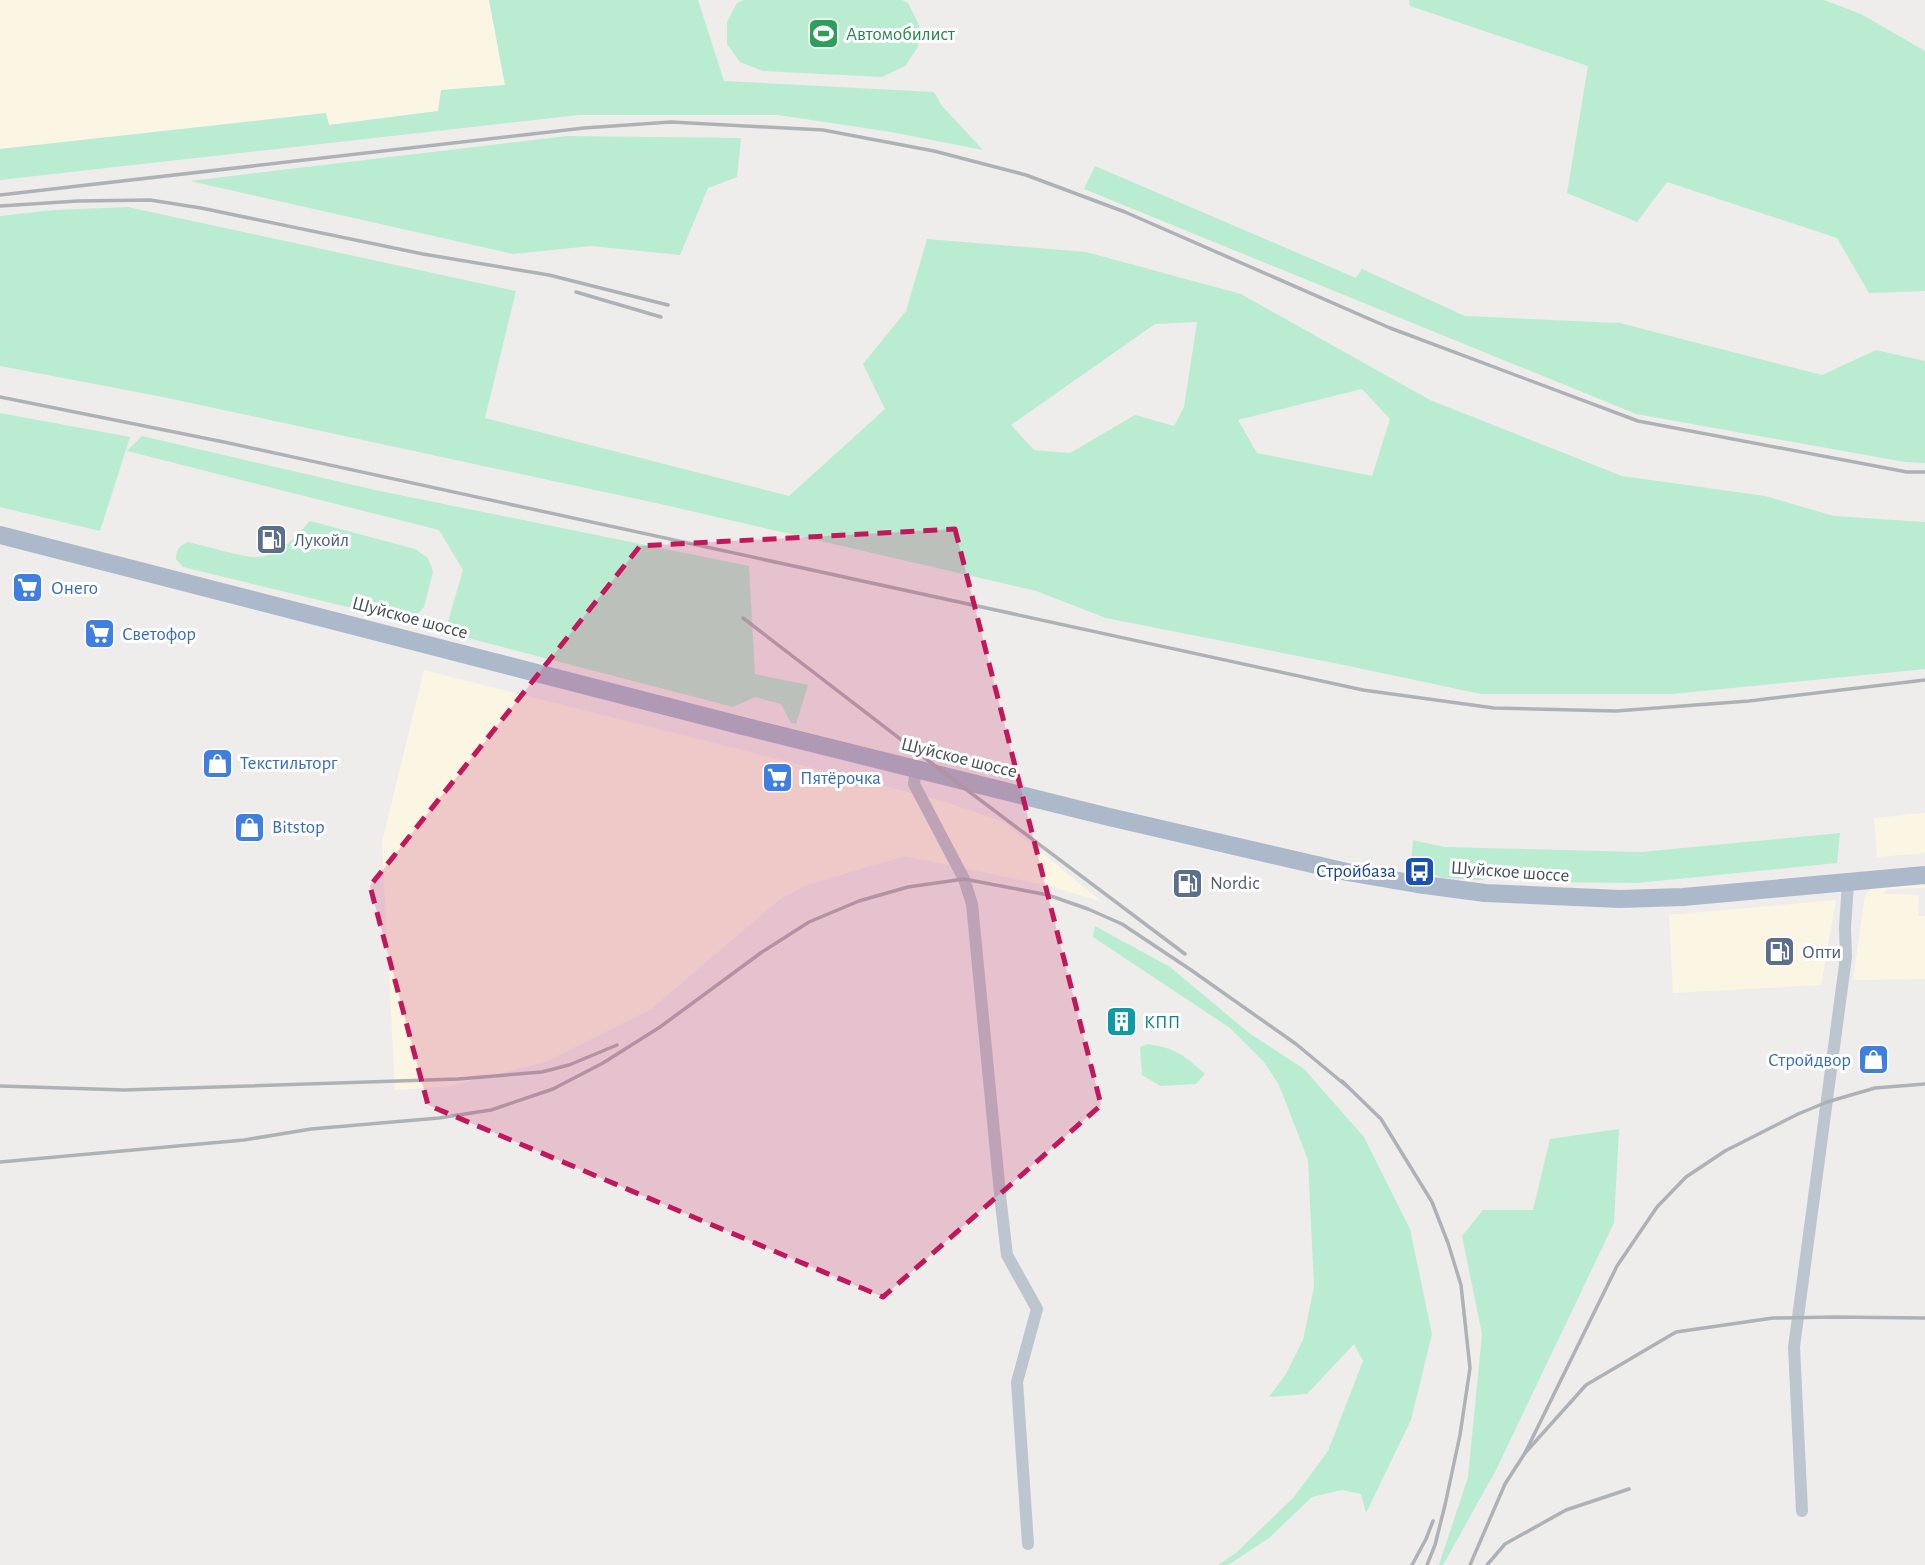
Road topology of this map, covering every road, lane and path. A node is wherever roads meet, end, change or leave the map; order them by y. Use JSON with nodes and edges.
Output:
{"nodes":[{"id":1,"x":0,"y":535,"type":"edge"},
{"id":2,"x":916,"y":769,"type":"junction"},
{"id":3,"x":1925,"y":875,"type":"edge"},
{"id":4,"x":1848,"y":883,"type":"junction"},
{"id":5,"x":1802,"y":1511,"type":"dead end"},
{"id":6,"x":1028,"y":1545,"type":"dead end"}],
"edges":[{"from":1,"to":2,"type":"main road","name":"Шуйское шоссе"},
{"from":2,"to":4,"type":"main road","name":"Шуйское шоссе"},
{"from":2,"to":6,"type":"street"},
{"from":3,"to":4,"type":"main road","name":"Шуйское шоссе"},
{"from":4,"to":5,"type":"street"}]}
